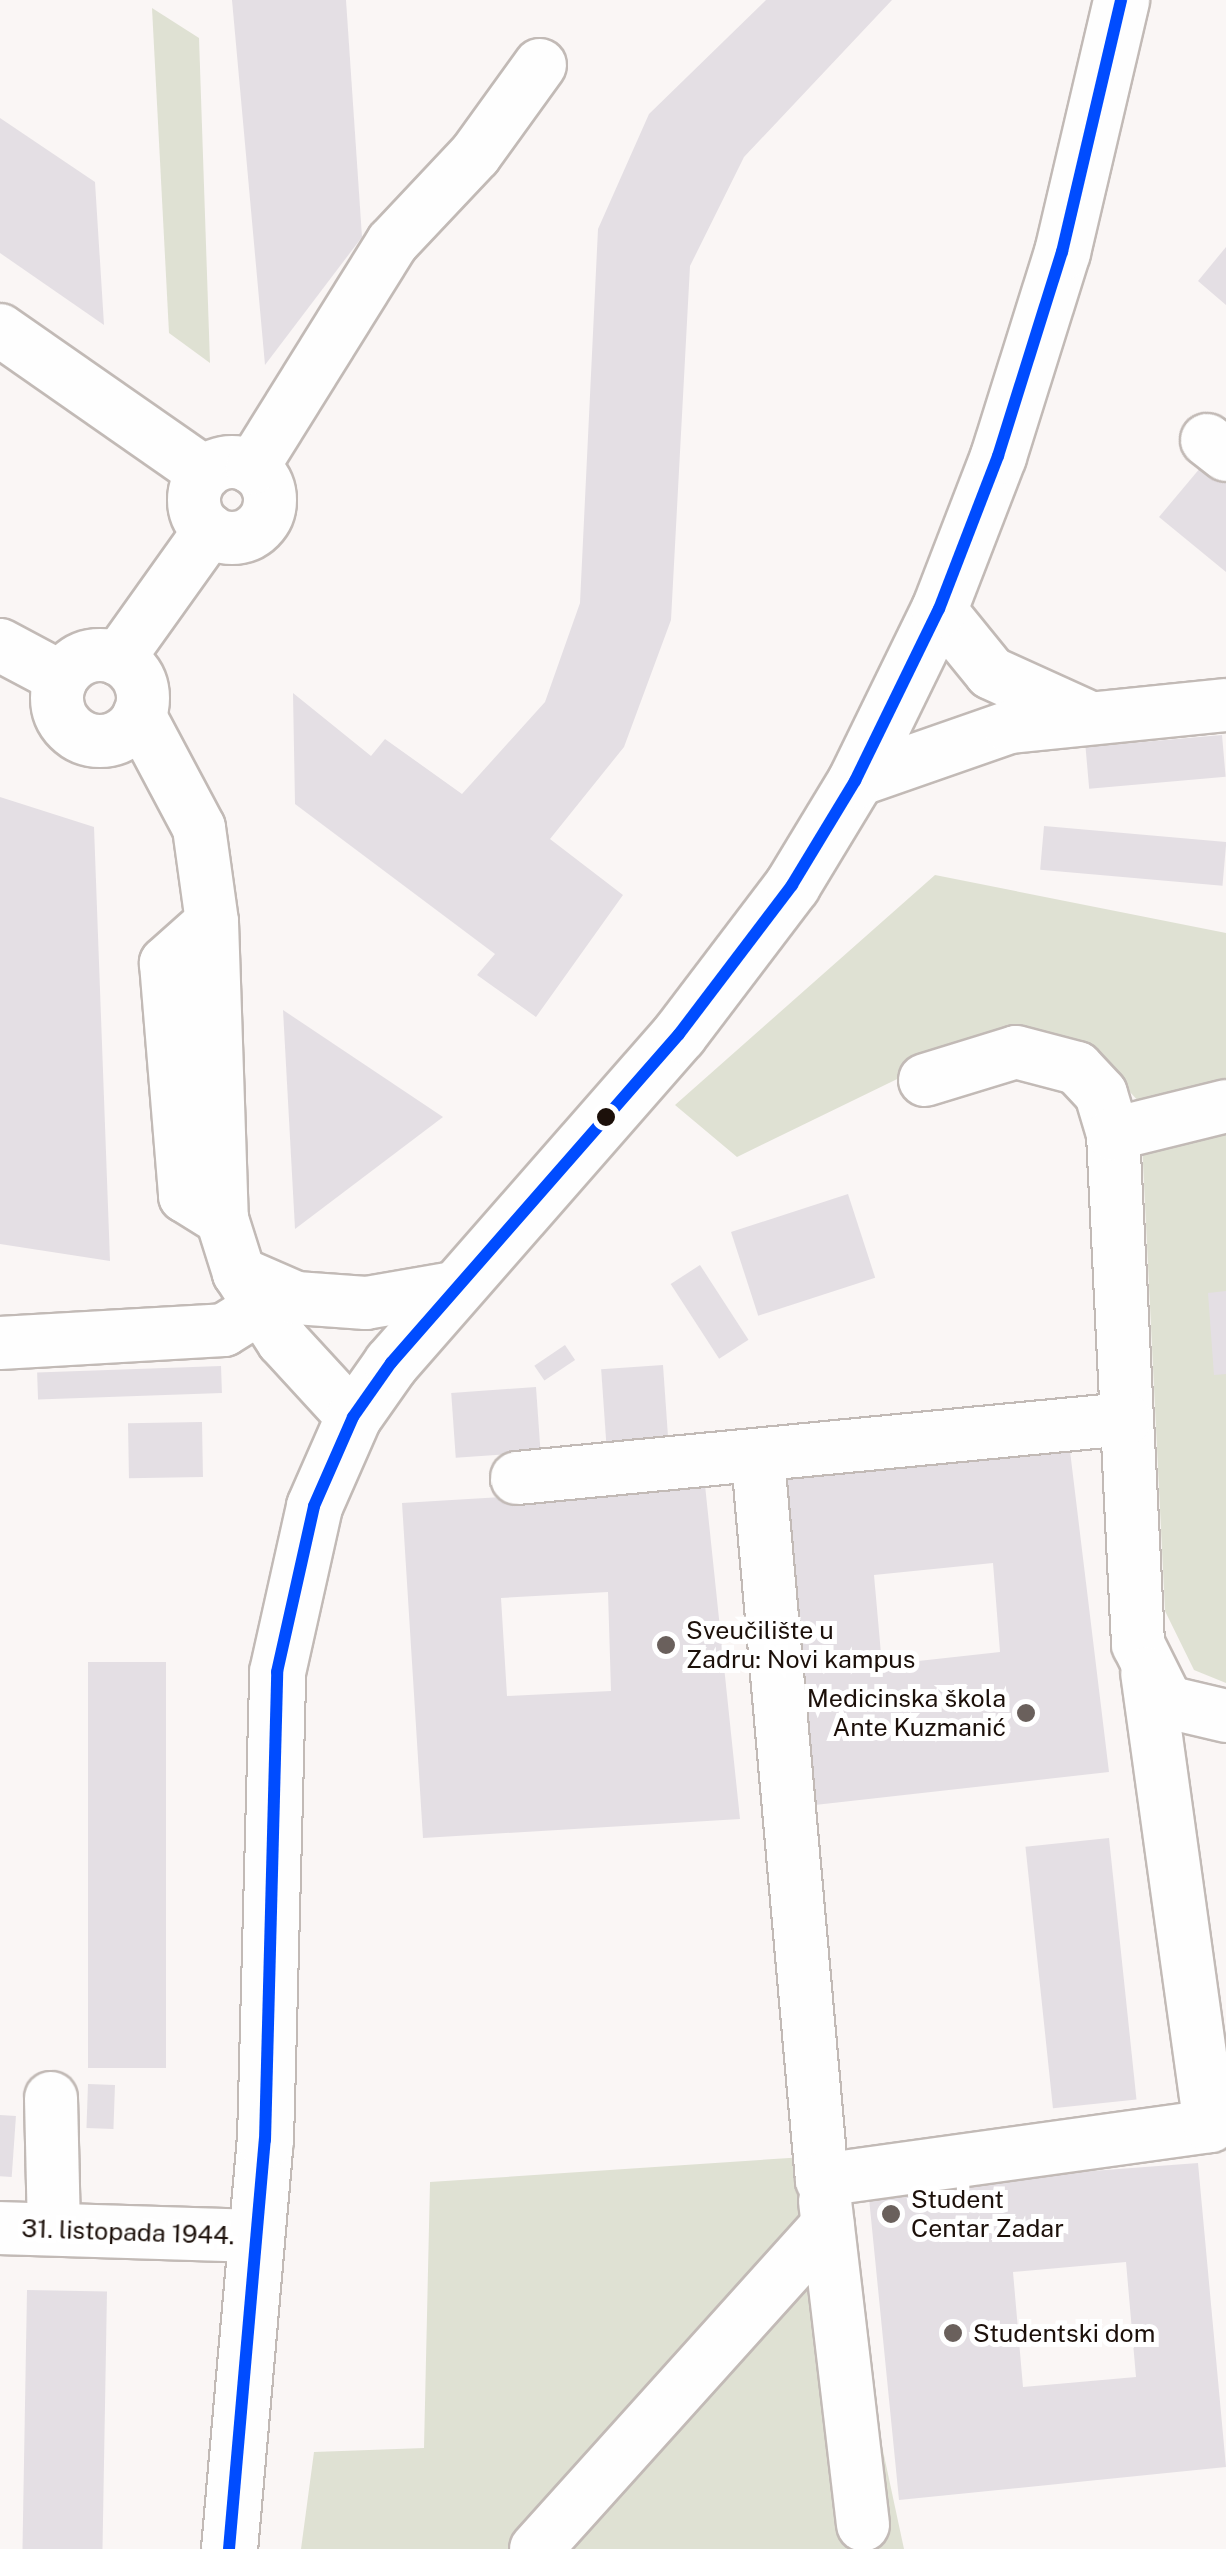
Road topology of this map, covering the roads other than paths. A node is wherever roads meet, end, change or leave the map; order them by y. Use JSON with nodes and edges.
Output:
{"nodes":[{"id":1,"x":1120,"y":0,"type":"edge"},
{"id":2,"x":540,"y":66,"type":"dead end"},
{"id":3,"x":0,"y":330,"type":"edge"},
{"id":4,"x":228,"y":470,"type":"junction"},
{"id":5,"x":939,"y":609,"type":"junction"},
{"id":6,"x":0,"y":645,"type":"edge"},
{"id":7,"x":118,"y":660,"type":"junction"},
{"id":8,"x":62,"y":678,"type":"junction"},
{"id":9,"x":1226,"y":705,"type":"edge"},
{"id":10,"x":139,"y":716,"type":"junction"},
{"id":11,"x":1096,"y":720,"type":"junction"},
{"id":12,"x":855,"y":781,"type":"junction"},
{"id":13,"x":926,"y":1080,"type":"dead end"},
{"id":14,"x":1226,"y":1106,"type":"edge"},
{"id":15,"x":1113,"y":1134,"type":"junction"},
{"id":16,"x":447,"y":1289,"type":"junction"},
{"id":17,"x":250,"y":1290,"type":"junction"},
{"id":18,"x":0,"y":1343,"type":"edge"},
{"id":19,"x":354,"y":1417,"type":"junction"},
{"id":20,"x":1125,"y":1419,"type":"junction"},
{"id":21,"x":758,"y":1460,"type":"junction"},
{"id":22,"x":517,"y":1478,"type":"dead end"},
{"id":23,"x":1147,"y":1673,"type":"junction"},
{"id":24,"x":1226,"y":1716,"type":"edge"},
{"id":25,"x":51,"y":2098,"type":"dead end"},
{"id":26,"x":825,"y":2202,"type":"junction"},
{"id":27,"x":0,"y":2228,"type":"edge"},
{"id":28,"x":54,"y":2229,"type":"junction"},
{"id":29,"x":256,"y":2236,"type":"junction"},
{"id":30,"x":862,"y":2525,"type":"dead end"},
{"id":31,"x":229,"y":2549,"type":"edge"},
{"id":32,"x":536,"y":2549,"type":"edge"}],
"edges":[{"from":1,"to":5,"type":"main road"},
{"from":2,"to":4,"type":"street"},
{"from":3,"to":4,"type":"street"},
{"from":4,"to":7,"type":"street"},
{"from":5,"to":11,"type":"street"},
{"from":5,"to":12,"type":"main road"},
{"from":6,"to":8,"type":"street"},
{"from":7,"to":8,"type":"street"},
{"from":7,"to":10,"type":"street"},
{"from":8,"to":10,"type":"street"},
{"from":9,"to":11,"type":"street"},
{"from":10,"to":17,"type":"street"},
{"from":11,"to":12,"type":"street"},
{"from":12,"to":16,"type":"main road"},
{"from":13,"to":15,"type":"street"},
{"from":14,"to":15,"type":"street"},
{"from":15,"to":20,"type":"street"},
{"from":16,"to":17,"type":"street"},
{"from":16,"to":19,"type":"main road"},
{"from":17,"to":18,"type":"street"},
{"from":17,"to":19,"type":"street"},
{"from":19,"to":29,"type":"main road"},
{"from":20,"to":21,"type":"street"},
{"from":20,"to":23,"type":"street"},
{"from":21,"to":22,"type":"street"},
{"from":21,"to":26,"type":"street"},
{"from":23,"to":24,"type":"street"},
{"from":23,"to":26,"type":"street"},
{"from":25,"to":28,"type":"street"},
{"from":26,"to":30,"type":"street"},
{"from":26,"to":32,"type":"street"},
{"from":27,"to":28,"type":"street","name":"31. listopada 1944."},
{"from":28,"to":29,"type":"street","name":"31. listopada 1944."},
{"from":29,"to":31,"type":"main road"}]}
